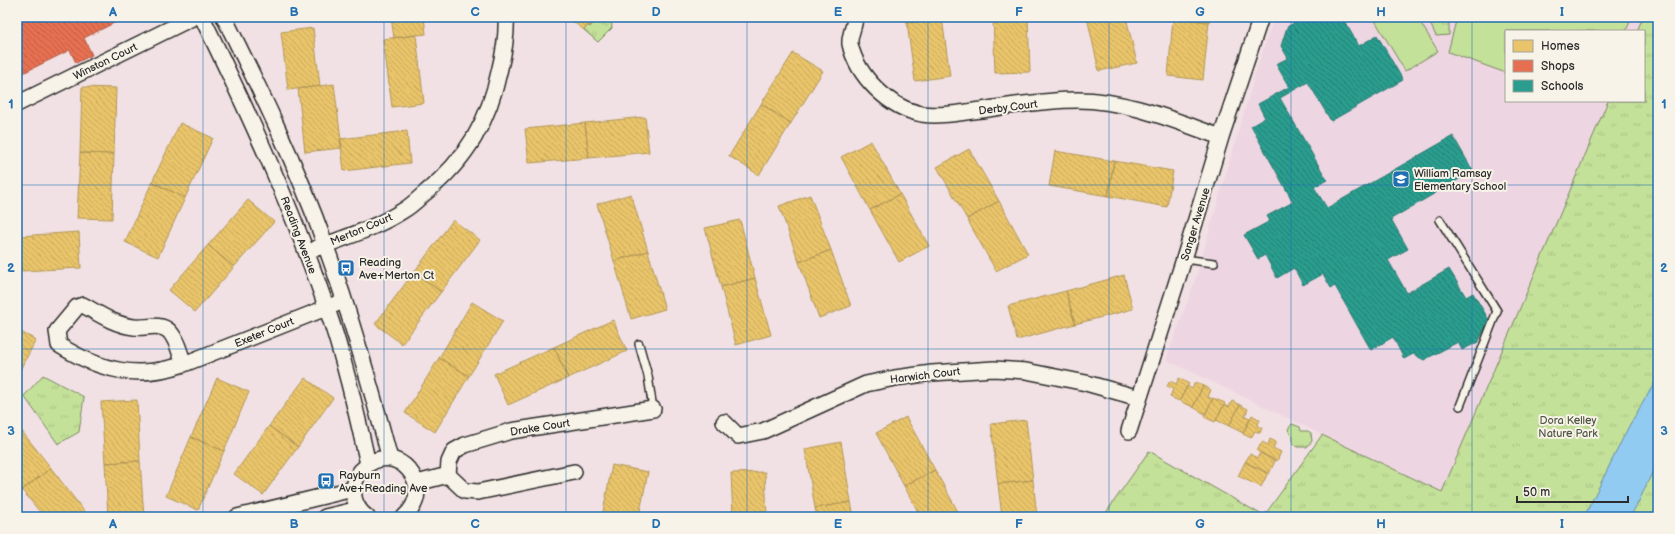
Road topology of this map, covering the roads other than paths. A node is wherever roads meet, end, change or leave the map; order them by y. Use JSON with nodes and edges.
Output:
{"nodes":[{"id":1,"x":194,"y":17,"type":"edge"},
{"id":2,"x":202,"y":17,"type":"edge"},
{"id":3,"x":224,"y":17,"type":"edge"},
{"id":4,"x":506,"y":17,"type":"edge"},
{"id":5,"x":855,"y":17,"type":"edge"},
{"id":6,"x":1261,"y":17,"type":"edge"},
{"id":7,"x":17,"y":104,"type":"edge"},
{"id":8,"x":1221,"y":137,"type":"junction"},
{"id":9,"x":1440,"y":220,"type":"dead end"},
{"id":10,"x":326,"y":245,"type":"junction"},
{"id":11,"x":306,"y":252,"type":"junction"},
{"id":12,"x":1184,"y":258,"type":"junction"},
{"id":13,"x":1214,"y":263,"type":"dead end"},
{"id":14,"x":344,"y":301,"type":"junction"},
{"id":15,"x":327,"y":307,"type":"junction"},
{"id":16,"x":639,"y":344,"type":"dead end"},
{"id":17,"x":184,"y":364,"type":"junction"},
{"id":18,"x":1139,"y":398,"type":"junction"},
{"id":19,"x":1460,"y":406,"type":"dead end"},
{"id":20,"x":653,"y":409,"type":"joint"},
{"id":21,"x":724,"y":422,"type":"dead end"},
{"id":22,"x":1129,"y":430,"type":"dead end"},
{"id":23,"x":390,"y":459,"type":"junction"},
{"id":24,"x":368,"y":464,"type":"junction"},
{"id":25,"x":574,"y":472,"type":"dead end"},
{"id":26,"x":448,"y":475,"type":"junction"},
{"id":27,"x":417,"y":482,"type":"junction"},
{"id":28,"x":353,"y":489,"type":"junction"},
{"id":29,"x":363,"y":513,"type":"edge"},
{"id":30,"x":332,"y":516,"type":"edge"},
{"id":31,"x":237,"y":517,"type":"edge"},
{"id":32,"x":404,"y":517,"type":"edge"}],
"edges":[{"from":1,"to":7,"type":"street","name":"Winston Court"},
{"from":2,"to":11,"type":"street","name":"Reading Avenue"},
{"from":3,"to":10,"type":"street","name":"Reading Avenue"},
{"from":4,"to":10,"type":"street","name":"Merton Court"},
{"from":5,"to":8,"type":"street","name":"Derby Court"},
{"from":6,"to":8,"type":"street","name":"Sanger Avenue"},
{"from":8,"to":12,"type":"street","name":"Sanger Avenue"},
{"from":9,"to":19,"type":"lane"},
{"from":10,"to":11,"type":"street","name":"Merton Court"},
{"from":10,"to":14,"type":"street","name":"Reading Avenue"},
{"from":11,"to":15,"type":"street","name":"Reading Avenue"},
{"from":12,"to":13,"type":"lane"},
{"from":12,"to":18,"type":"street","name":"Sanger Avenue"},
{"from":14,"to":15,"type":"street","name":"Exeter Court"},
{"from":14,"to":23,"type":"street","name":"Reading Avenue"},
{"from":15,"to":17,"type":"street","name":"Exeter Court"},
{"from":15,"to":24,"type":"street","name":"Reading Avenue"},
{"from":16,"to":20,"type":"lane"},
{"from":17,"to":17,"type":"street","name":"Exeter Court"},
{"from":18,"to":21,"type":"street","name":"Harwich Court"},
{"from":18,"to":22,"type":"street","name":"Sanger Avenue"},
{"from":20,"to":26,"type":"street","name":"Drake Court"},
{"from":23,"to":24,"type":"street"},
{"from":23,"to":27,"type":"street"},
{"from":24,"to":28,"type":"street"},
{"from":25,"to":26,"type":"street"},
{"from":26,"to":27,"type":"street"},
{"from":27,"to":32,"type":"street"},
{"from":28,"to":29,"type":"street"},
{"from":28,"to":31,"type":"street"},
{"from":29,"to":30,"type":"street"}]}
